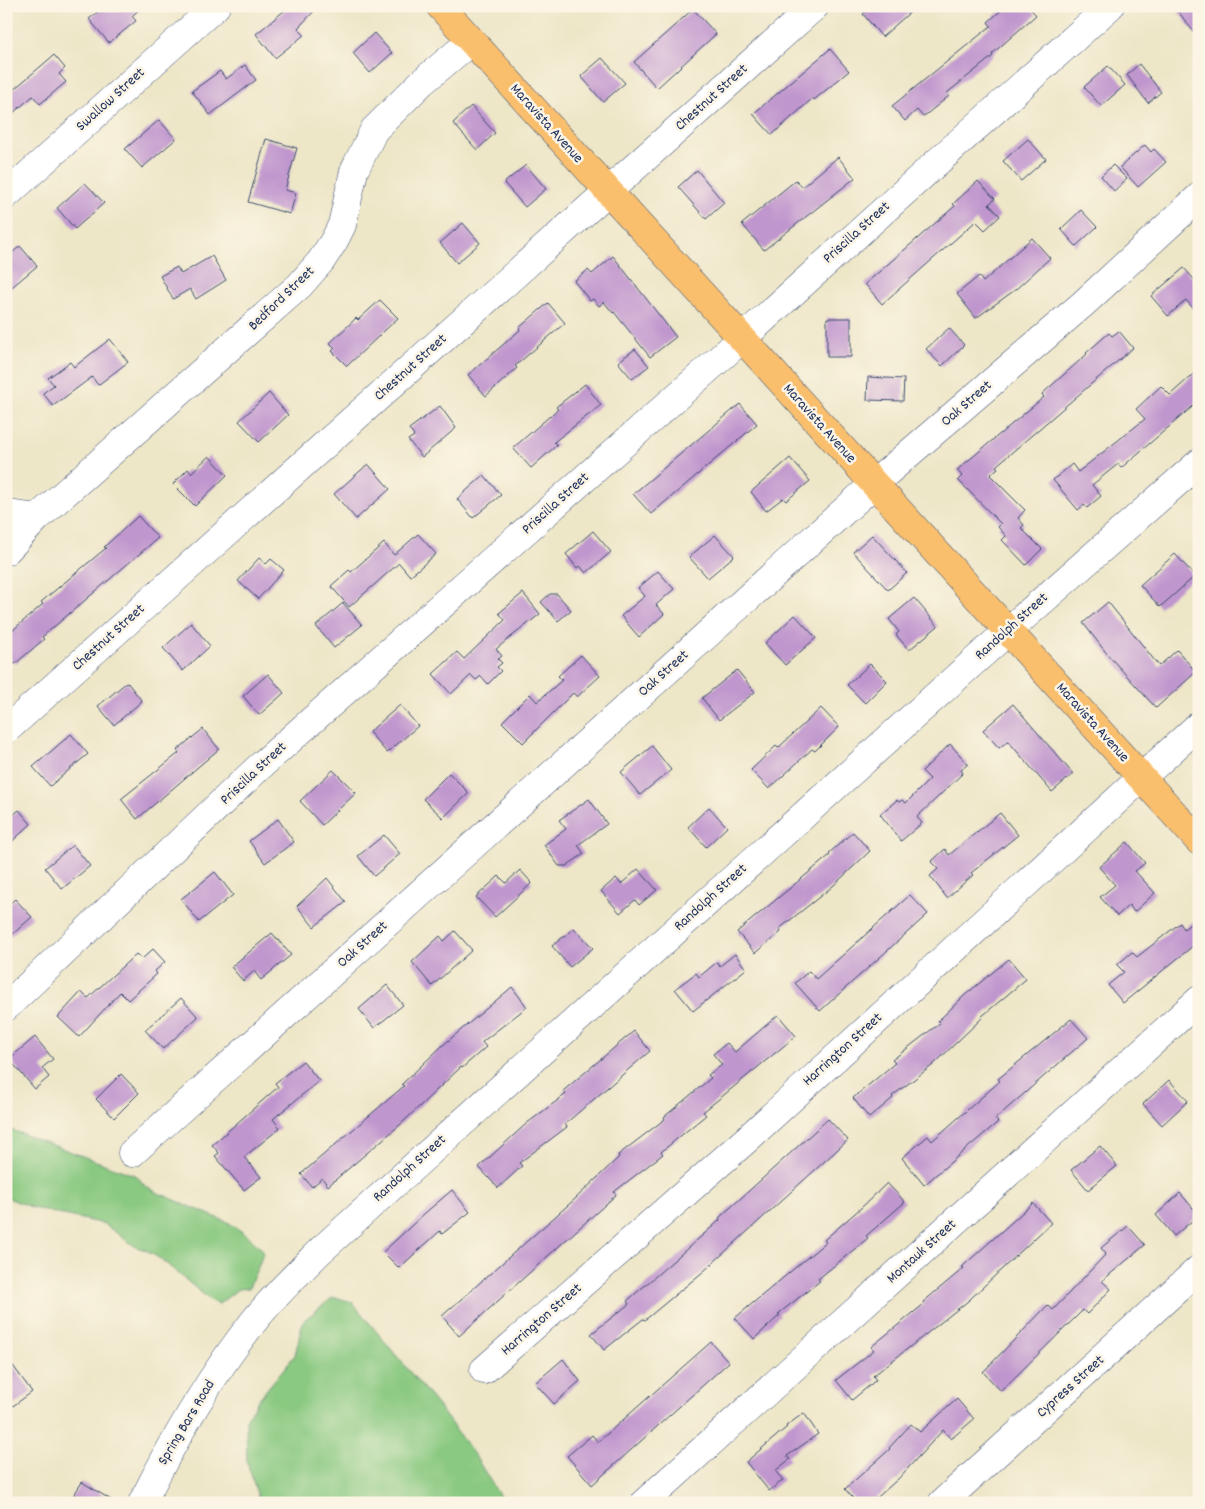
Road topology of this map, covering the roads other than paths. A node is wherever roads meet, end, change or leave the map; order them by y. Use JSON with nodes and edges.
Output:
{"nodes":[{"id":1,"x":216,"y":6,"type":"edge"},
{"id":2,"x":440,"y":6,"type":"edge"},
{"id":3,"x":815,"y":6,"type":"edge"},
{"id":4,"x":1110,"y":6,"type":"edge"},
{"id":5,"x":471,"y":41,"type":"junction"},
{"id":6,"x":608,"y":192,"type":"junction"},
{"id":7,"x":6,"y":195,"type":"edge"},
{"id":8,"x":1199,"y":198,"type":"edge"},
{"id":9,"x":742,"y":339,"type":"junction"},
{"id":10,"x":1199,"y":462,"type":"edge"},
{"id":11,"x":874,"y":485,"type":"junction"},
{"id":12,"x":6,"y":514,"type":"edge"},
{"id":13,"x":37,"y":518,"type":"junction"},
{"id":14,"x":6,"y":551,"type":"edge"},
{"id":15,"x":1009,"y":630,"type":"junction"},
{"id":16,"x":1199,"y":725,"type":"edge"},
{"id":17,"x":6,"y":730,"type":"edge"},
{"id":18,"x":1141,"y":777,"type":"junction"},
{"id":19,"x":1199,"y":841,"type":"edge"},
{"id":20,"x":1199,"y":1000,"type":"edge"},
{"id":21,"x":6,"y":1007,"type":"edge"},
{"id":22,"x":132,"y":1153,"type":"dead end"},
{"id":23,"x":1199,"y":1269,"type":"edge"},
{"id":24,"x":235,"y":1345,"type":"joint"},
{"id":25,"x":484,"y":1370,"type":"dead end"},
{"id":26,"x":142,"y":1503,"type":"edge"},
{"id":27,"x":644,"y":1503,"type":"edge"},
{"id":28,"x":942,"y":1503,"type":"edge"}],
"edges":[{"from":1,"to":7,"type":"street","name":"Swallow Street"},
{"from":2,"to":5,"type":"main road","name":"Maravista Avenue"},
{"from":3,"to":6,"type":"street","name":"Chestnut Street"},
{"from":4,"to":9,"type":"street","name":"Priscilla Street"},
{"from":5,"to":6,"type":"main road","name":"Maravista Avenue"},
{"from":5,"to":13,"type":"street","name":"Bedford Street"},
{"from":6,"to":9,"type":"main road","name":"Maravista Avenue"},
{"from":6,"to":17,"type":"street","name":"Chestnut Street"},
{"from":8,"to":11,"type":"street","name":"Oak Street"},
{"from":9,"to":11,"type":"main road","name":"Maravista Avenue"},
{"from":9,"to":21,"type":"street","name":"Priscilla Street"},
{"from":10,"to":15,"type":"street","name":"Randolph Street"},
{"from":11,"to":15,"type":"main road","name":"Maravista Avenue"},
{"from":11,"to":22,"type":"street","name":"Oak Street"},
{"from":12,"to":13,"type":"street"},
{"from":13,"to":14,"type":"street","name":"Bedford Street"},
{"from":15,"to":18,"type":"main road","name":"Maravista Avenue"},
{"from":15,"to":24,"type":"street","name":"Randolph Street"},
{"from":16,"to":18,"type":"street","name":"Harrington Street"},
{"from":18,"to":19,"type":"main road","name":"Maravista Avenue"},
{"from":18,"to":25,"type":"street","name":"Harrington Street"},
{"from":20,"to":27,"type":"street","name":"Montauk Street"},
{"from":23,"to":28,"type":"street","name":"Cypress Street"},
{"from":24,"to":26,"type":"street","name":"Spring Bars Road"}]}
